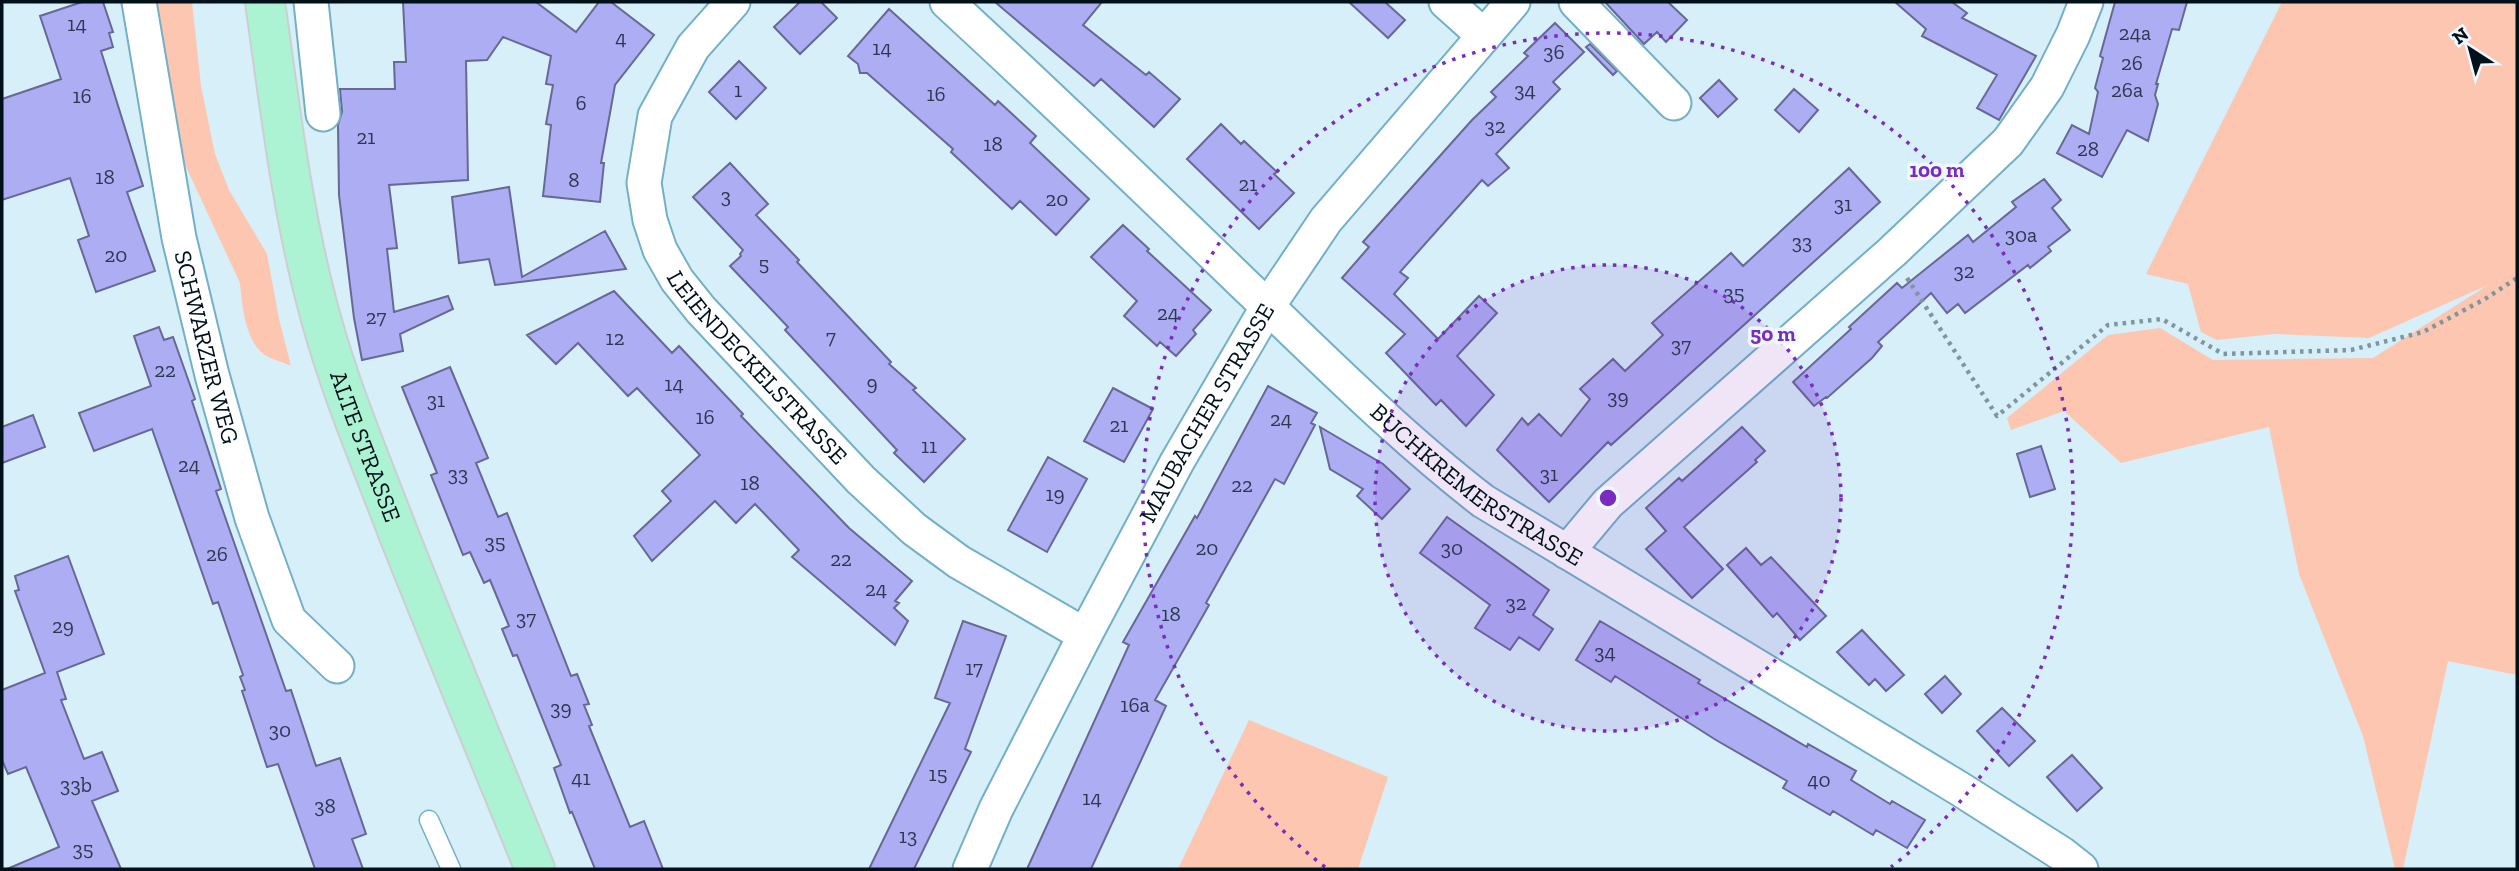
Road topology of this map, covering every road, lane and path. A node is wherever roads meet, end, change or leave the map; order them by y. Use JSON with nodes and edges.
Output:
{"nodes":[{"id":1,"x":139,"y":2,"type":"edge"},
{"id":2,"x":265,"y":2,"type":"edge"},
{"id":3,"x":311,"y":2,"type":"edge"},
{"id":4,"x":733,"y":2,"type":"edge"},
{"id":5,"x":947,"y":2,"type":"edge"},
{"id":6,"x":1446,"y":2,"type":"edge"},
{"id":7,"x":1513,"y":2,"type":"edge"},
{"id":8,"x":1576,"y":2,"type":"edge"},
{"id":9,"x":2086,"y":2,"type":"edge"},
{"id":10,"x":1484,"y":36,"type":"junction"},
{"id":11,"x":1674,"y":103,"type":"dead end"},
{"id":12,"x":323,"y":114,"type":"dead end"},
{"id":13,"x":1892,"y":252,"type":"junction"},
{"id":14,"x":2517,"y":278,"type":"edge"},
{"id":15,"x":1268,"y":306,"type":"junction"},
{"id":16,"x":1567,"y":552,"type":"junction"},
{"id":17,"x":1085,"y":635,"type":"junction"},
{"id":18,"x":337,"y":666,"type":"dead end"},
{"id":19,"x":429,"y":820,"type":"dead end"},
{"id":20,"x":451,"y":869,"type":"edge"},
{"id":21,"x":535,"y":869,"type":"edge"},
{"id":22,"x":970,"y":869,"type":"edge"},
{"id":23,"x":2081,"y":869,"type":"edge"}],
"edges":[{"from":1,"to":18,"type":"street","name":"SCHWARZER WEG"},
{"from":2,"to":21,"type":"main road","name":"ALTE STRASSE"},
{"from":3,"to":12,"type":"street"},
{"from":4,"to":17,"type":"street","name":"LEIENDECKELSTRASSE"},
{"from":5,"to":15,"type":"street","name":"BUCHKREMERSTRASSE"},
{"from":6,"to":10,"type":"street"},
{"from":7,"to":10,"type":"street","name":"MAUBACHER STRASSE"},
{"from":8,"to":11,"type":"street"},
{"from":9,"to":13,"type":"street"},
{"from":10,"to":15,"type":"street","name":"MAUBACHER STRASSE"},
{"from":13,"to":14,"type":"path"},
{"from":13,"to":16,"type":"street"},
{"from":15,"to":16,"type":"street","name":"BUCHKREMERSTRASSE"},
{"from":15,"to":17,"type":"street","name":"MAUBACHER STRASSE"},
{"from":16,"to":23,"type":"street","name":"BUCHKREMERSTRASSE"},
{"from":17,"to":22,"type":"street","name":"MAUBACHER STRASSE"},
{"from":19,"to":20,"type":"lane"}]}
